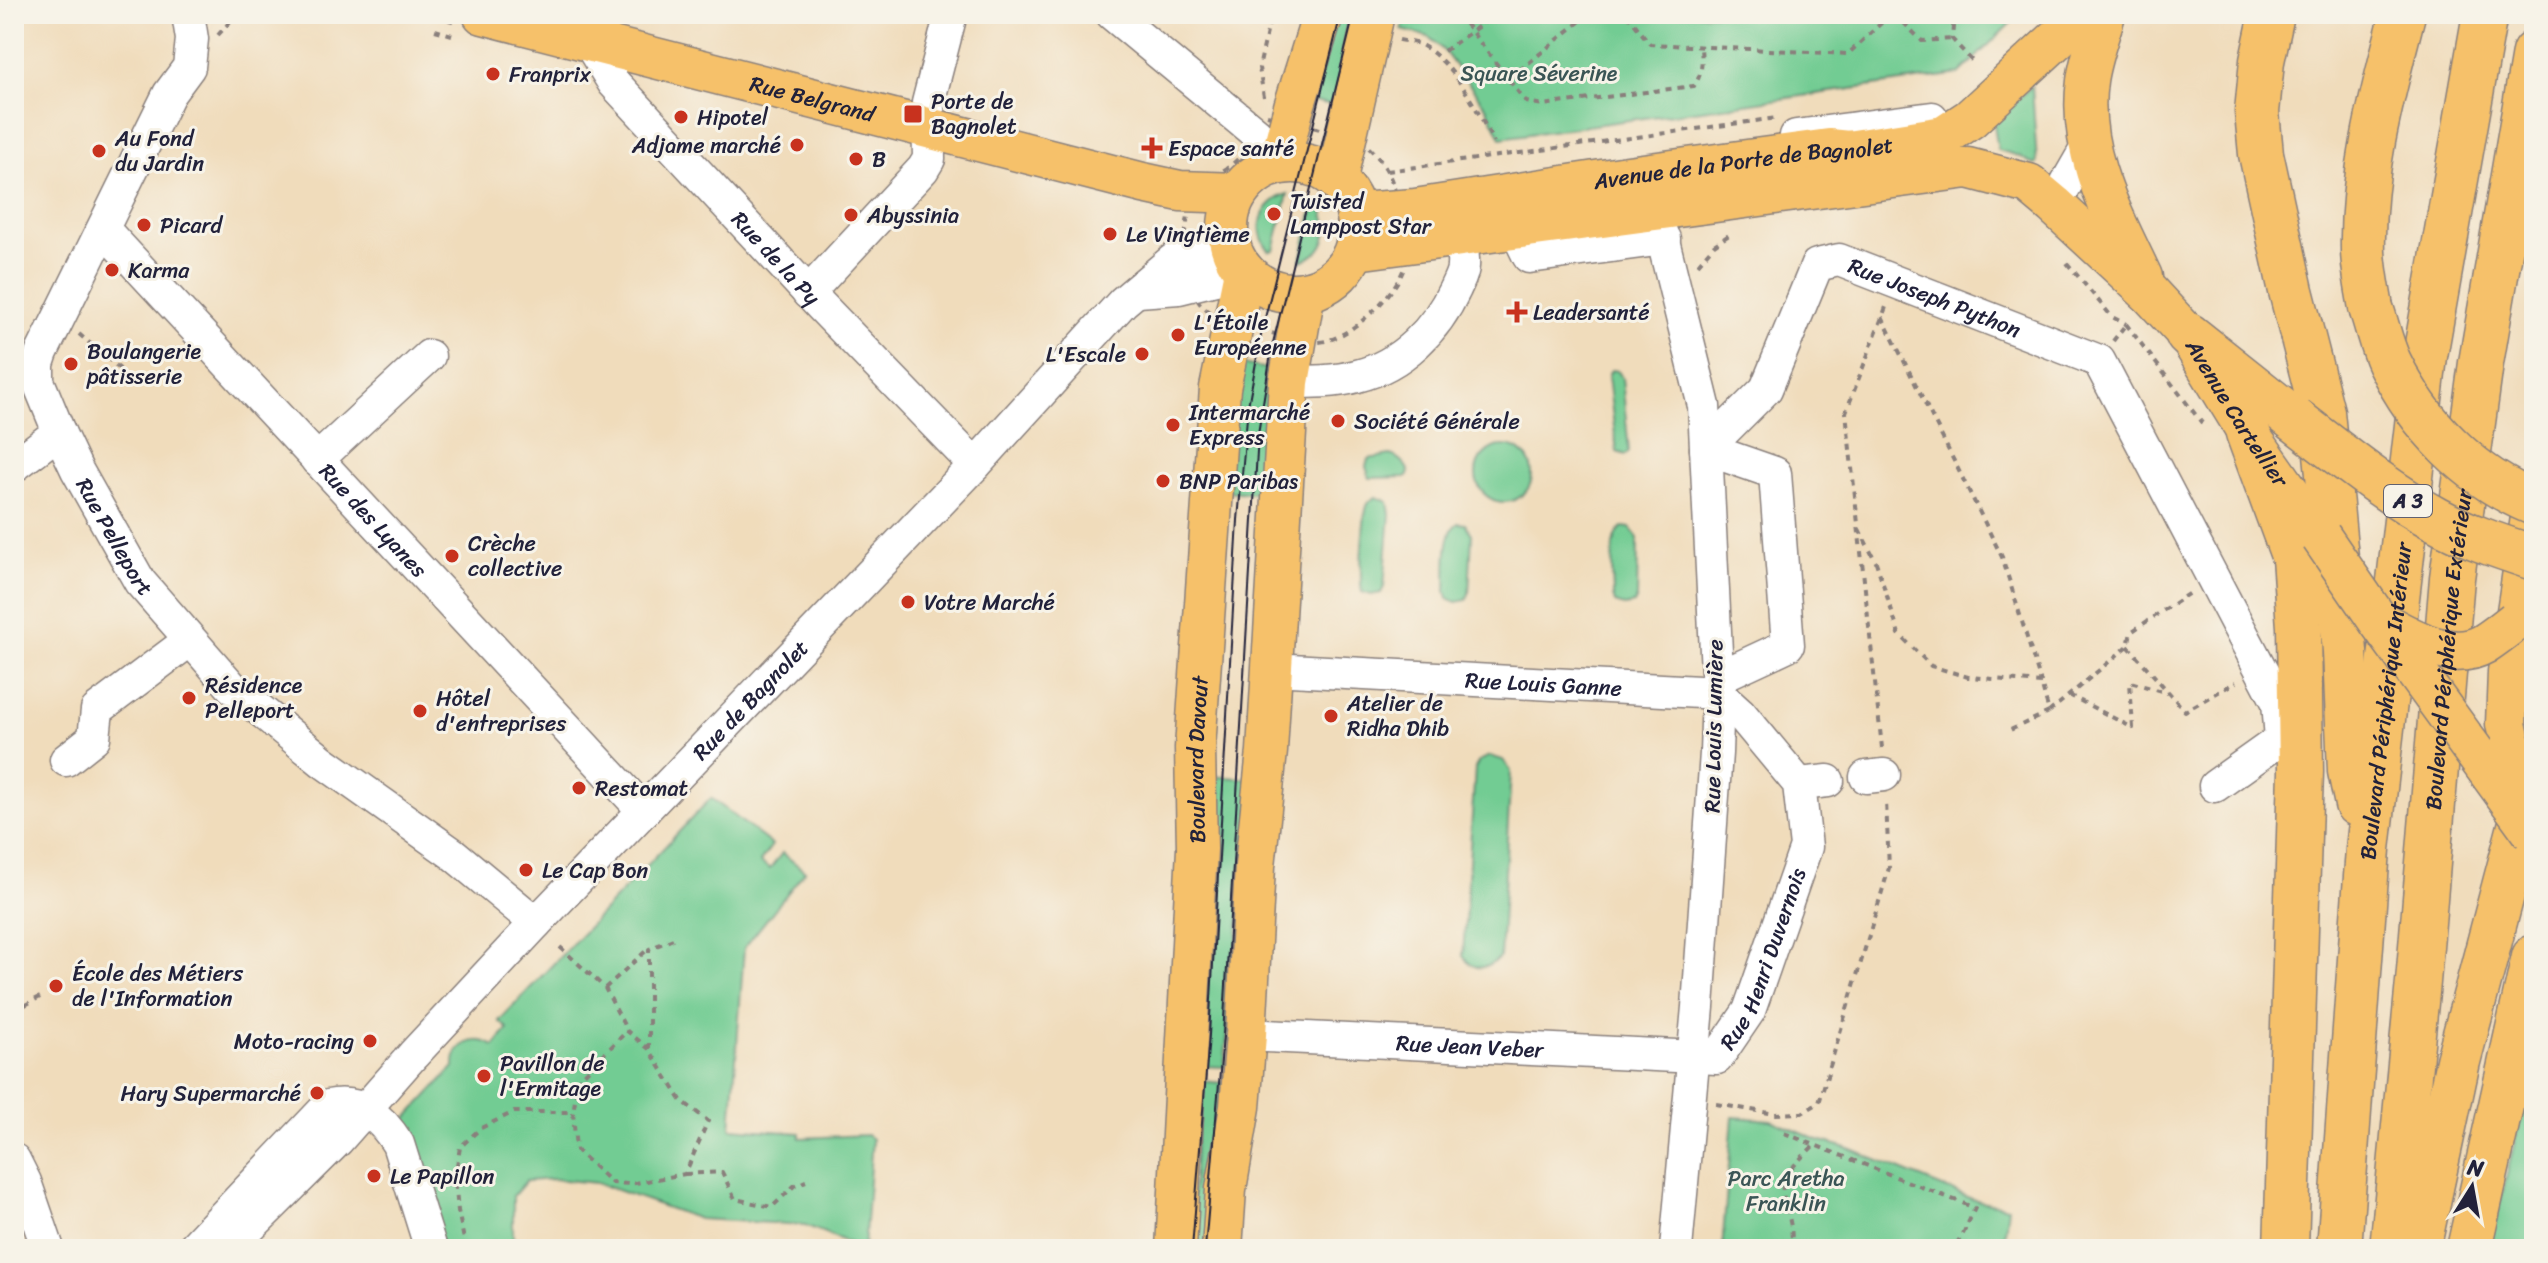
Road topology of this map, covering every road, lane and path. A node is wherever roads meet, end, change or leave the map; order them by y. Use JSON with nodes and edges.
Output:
{"nodes":[{"id":1,"x":188,"y":14,"type":"edge"},
{"id":2,"x":951,"y":14,"type":"edge"},
{"id":3,"x":1112,"y":14,"type":"edge"},
{"id":4,"x":1271,"y":14,"type":"edge"},
{"id":5,"x":1323,"y":14,"type":"edge"},
{"id":6,"x":1458,"y":14,"type":"edge"},
{"id":7,"x":1496,"y":14,"type":"edge"},
{"id":8,"x":1589,"y":14,"type":"edge"},
{"id":9,"x":1627,"y":14,"type":"edge"},
{"id":10,"x":1893,"y":14,"type":"edge"},
{"id":11,"x":1954,"y":14,"type":"edge"},
{"id":12,"x":2054,"y":14,"type":"edge"},
{"id":13,"x":2084,"y":14,"type":"edge"},
{"id":14,"x":2105,"y":14,"type":"edge"},
{"id":15,"x":2272,"y":14,"type":"edge"},
{"id":16,"x":2403,"y":14,"type":"edge"},
{"id":17,"x":2485,"y":14,"type":"edge"},
{"id":18,"x":525,"y":19,"type":"edge"},
{"id":19,"x":467,"y":24,"type":"edge"},
{"id":20,"x":1383,"y":26,"type":"edge"},
{"id":21,"x":435,"y":30,"type":"dead end"},
{"id":22,"x":1472,"y":32,"type":"junction"},
{"id":23,"x":1952,"y":39,"type":"junction"},
{"id":24,"x":588,"y":41,"type":"junction"},
{"id":25,"x":1701,"y":47,"type":"junction"},
{"id":26,"x":1444,"y":51,"type":"dead end"},
{"id":27,"x":2534,"y":53,"type":"edge"},
{"id":28,"x":1974,"y":63,"type":"dead end"},
{"id":29,"x":1510,"y":78,"type":"junction"},
{"id":30,"x":1267,"y":115,"type":"dead end"},
{"id":31,"x":1903,"y":123,"type":"junction"},
{"id":32,"x":928,"y":128,"type":"junction"},
{"id":33,"x":1944,"y":136,"type":"junction"},
{"id":34,"x":1358,"y":139,"type":"dead end"},
{"id":35,"x":1629,"y":139,"type":"dead end"},
{"id":36,"x":1494,"y":143,"type":"dead end"},
{"id":37,"x":2089,"y":144,"type":"junction"},
{"id":38,"x":1848,"y":151,"type":"junction"},
{"id":39,"x":1274,"y":166,"type":"junction"},
{"id":40,"x":1387,"y":171,"type":"junction"},
{"id":41,"x":1395,"y":186,"type":"dead end"},
{"id":42,"x":1238,"y":193,"type":"junction"},
{"id":43,"x":2054,"y":205,"type":"junction"},
{"id":44,"x":1350,"y":209,"type":"junction"},
{"id":45,"x":1659,"y":224,"type":"junction"},
{"id":46,"x":104,"y":230,"type":"junction"},
{"id":47,"x":1733,"y":232,"type":"dead end"},
{"id":48,"x":1460,"y":236,"type":"junction"},
{"id":49,"x":2061,"y":255,"type":"dead end"},
{"id":50,"x":1406,"y":256,"type":"dead end"},
{"id":51,"x":1238,"y":257,"type":"junction"},
{"id":52,"x":1697,"y":266,"type":"dead end"},
{"id":53,"x":1896,"y":282,"type":"junction"},
{"id":54,"x":1305,"y":292,"type":"junction"},
{"id":55,"x":808,"y":293,"type":"junction"},
{"id":56,"x":2138,"y":309,"type":"junction"},
{"id":57,"x":59,"y":317,"type":"junction"},
{"id":58,"x":1882,"y":317,"type":"junction"},
{"id":59,"x":2188,"y":335,"type":"junction"},
{"id":60,"x":1321,"y":342,"type":"dead end"},
{"id":61,"x":429,"y":356,"type":"dead end"},
{"id":62,"x":121,"y":370,"type":"dead end"},
{"id":63,"x":26,"y":374,"type":"edge"},
{"id":64,"x":1289,"y":382,"type":"junction"},
{"id":65,"x":2227,"y":431,"type":"junction"},
{"id":66,"x":59,"y":432,"type":"junction"},
{"id":67,"x":1706,"y":449,"type":"junction"},
{"id":68,"x":317,"y":460,"type":"junction"},
{"id":69,"x":975,"y":465,"type":"junction"},
{"id":70,"x":14,"y":466,"type":"edge"},
{"id":71,"x":2534,"y":500,"type":"edge"},
{"id":72,"x":1858,"y":527,"type":"junction"},
{"id":73,"x":2534,"y":558,"type":"edge"},
{"id":74,"x":2213,"y":577,"type":"junction"},
{"id":75,"x":2378,"y":620,"type":"junction"},
{"id":76,"x":2515,"y":621,"type":"junction"},
{"id":77,"x":190,"y":640,"type":"junction"},
{"id":78,"x":2128,"y":646,"type":"junction"},
{"id":79,"x":2260,"y":667,"type":"junction"},
{"id":80,"x":1272,"y":669,"type":"junction"},
{"id":81,"x":2041,"y":683,"type":"junction"},
{"id":82,"x":1717,"y":686,"type":"junction"},
{"id":83,"x":2170,"y":694,"type":"junction"},
{"id":84,"x":2069,"y":695,"type":"junction"},
{"id":85,"x":2049,"y":712,"type":"junction"},
{"id":86,"x":2006,"y":732,"type":"dead end"},
{"id":87,"x":2534,"y":748,"type":"edge"},
{"id":88,"x":66,"y":760,"type":"dead end"},
{"id":89,"x":2215,"y":786,"type":"dead end"},
{"id":90,"x":2532,"y":802,"type":"edge"},
{"id":91,"x":644,"y":811,"type":"junction"},
{"id":92,"x":2368,"y":849,"type":"junction"},
{"id":93,"x":536,"y":923,"type":"junction"},
{"id":94,"x":673,"y":939,"type":"dead end"},
{"id":95,"x":560,"y":947,"type":"dead end"},
{"id":96,"x":649,"y":949,"type":"junction"},
{"id":97,"x":2534,"y":957,"type":"edge"},
{"id":98,"x":605,"y":988,"type":"junction"},
{"id":99,"x":40,"y":997,"type":"dead end"},
{"id":100,"x":14,"y":1013,"type":"edge"},
{"id":101,"x":627,"y":1031,"type":"junction"},
{"id":102,"x":14,"y":1032,"type":"edge"},
{"id":103,"x":1246,"y":1035,"type":"junction"},
{"id":104,"x":649,"y":1049,"type":"junction"},
{"id":105,"x":1694,"y":1059,"type":"junction"},
{"id":106,"x":1713,"y":1103,"type":"dead end"},
{"id":107,"x":364,"y":1108,"type":"junction"},
{"id":108,"x":573,"y":1112,"type":"junction"},
{"id":109,"x":1784,"y":1133,"type":"dead end"},
{"id":110,"x":1814,"y":1145,"type":"junction"},
{"id":111,"x":14,"y":1160,"type":"edge"},
{"id":112,"x":685,"y":1174,"type":"junction"},
{"id":113,"x":806,"y":1181,"type":"dead end"},
{"id":114,"x":23,"y":1206,"type":"edge"},
{"id":115,"x":48,"y":1249,"type":"edge"},
{"id":116,"x":192,"y":1249,"type":"edge"},
{"id":117,"x":228,"y":1249,"type":"edge"},
{"id":118,"x":431,"y":1249,"type":"edge"},
{"id":119,"x":466,"y":1249,"type":"edge"},
{"id":120,"x":1176,"y":1249,"type":"edge"},
{"id":121,"x":1222,"y":1249,"type":"edge"},
{"id":122,"x":1676,"y":1249,"type":"edge"},
{"id":123,"x":1790,"y":1249,"type":"edge"},
{"id":124,"x":1953,"y":1249,"type":"edge"},
{"id":125,"x":2286,"y":1249,"type":"edge"},
{"id":126,"x":2339,"y":1249,"type":"edge"},
{"id":127,"x":2392,"y":1249,"type":"edge"},
{"id":128,"x":2418,"y":1249,"type":"edge"},
{"id":129,"x":2469,"y":1249,"type":"edge"}],
"edges":[{"from":1,"to":46,"type":"street","name":"Rue Pelleport"},
{"from":2,"to":32,"type":"street"},
{"from":3,"to":39,"type":"street"},
{"from":4,"to":30,"type":"path"},
{"from":5,"to":39,"type":"main road"},
{"from":6,"to":22,"type":"path"},
{"from":7,"to":22,"type":"path"},
{"from":8,"to":29,"type":"path"},
{"from":9,"to":25,"type":"path"},
{"from":10,"to":23,"type":"path"},
{"from":10,"to":25,"type":"path"},
{"from":11,"to":23,"type":"path"},
{"from":12,"to":31,"type":"street"},
{"from":13,"to":33,"type":"main road","name":"Avenue de la Porte de Bagnolet"},
{"from":14,"to":37,"type":"main road"},
{"from":15,"to":92,"type":"highway"},
{"from":16,"to":71,"type":"highway","bridge":true},
{"from":17,"to":92,"type":"highway","name":"Boulevard Périphérique Intérieur"},
{"from":18,"to":19,"type":"main road","name":"Rue Belgrand"},
{"from":18,"to":24,"type":"main road","name":"Rue Belgrand"},
{"from":19,"to":21,"type":"path"},
{"from":20,"to":36,"type":"path"},
{"from":20,"to":44,"type":"main road"},
{"from":22,"to":26,"type":"path"},
{"from":22,"to":29,"type":"path"},
{"from":23,"to":28,"type":"path"},
{"from":24,"to":32,"type":"main road","name":"Rue Belgrand"},
{"from":24,"to":55,"type":"street","name":"Rue de la Py"},
{"from":25,"to":29,"type":"path"},
{"from":27,"to":127,"type":"highway","name":"Boulevard Périphérique Extérieur"},
{"from":31,"to":33,"type":"street"},
{"from":31,"to":44,"type":"street"},
{"from":32,"to":42,"type":"main road","name":"Rue Belgrand"},
{"from":32,"to":55,"type":"street"},
{"from":33,"to":38,"type":"main road","name":"Avenue de la Porte de Bagnolet"},
{"from":34,"to":40,"type":"path"},
{"from":35,"to":40,"type":"path","name":"Avenue de la Porte de Bagnolet"},
{"from":37,"to":43,"type":"street"},
{"from":37,"to":56,"type":"main road"},
{"from":38,"to":44,"type":"main road","name":"Avenue de la Porte de Bagnolet"},
{"from":38,"to":45,"type":"main road"},
{"from":39,"to":42,"type":"main road"},
{"from":39,"to":44,"type":"main road"},
{"from":40,"to":41,"type":"path"},
{"from":42,"to":51,"type":"main road"},
{"from":43,"to":45,"type":"main road","name":"Avenue de la Porte de Bagnolet"},
{"from":43,"to":56,"type":"main road","name":"Avenue de la Porte de Bagnolet"},
{"from":44,"to":48,"type":"main road","name":"Avenue de la Porte de Bagnolet"},
{"from":44,"to":54,"type":"main road"},
{"from":45,"to":48,"type":"main road","name":"Avenue de la Porte de Bagnolet"},
{"from":45,"to":67,"type":"street","name":"Rue Louis Lumière"},
{"from":46,"to":57,"type":"street","name":"Rue Pelleport"},
{"from":46,"to":68,"type":"street","name":"Rue des Lyanes"},
{"from":47,"to":52,"type":"path"},
{"from":48,"to":64,"type":"street"},
{"from":49,"to":56,"type":"path"},
{"from":50,"to":60,"type":"path"},
{"from":51,"to":54,"type":"main road"},
{"from":51,"to":69,"type":"street","name":"Rue de Bagnolet"},
{"from":51,"to":120,"type":"main road","name":"Boulevard Davout"},
{"from":53,"to":58,"type":"path"},
{"from":53,"to":67,"type":"street","name":"Rue Joseph Python"},
{"from":53,"to":74,"type":"street","name":"Rue Joseph Python"},
{"from":54,"to":64,"type":"main road"},
{"from":55,"to":69,"type":"street","name":"Rue de la Py"},
{"from":56,"to":59,"type":"main road","name":"Avenue Cartellier"},
{"from":56,"to":65,"type":"path","name":"Avenue Cartellier"},
{"from":57,"to":62,"type":"path"},
{"from":57,"to":63,"type":"street","name":"Rue Pelleport"},
{"from":58,"to":72,"type":"path"},
{"from":58,"to":81,"type":"path"},
{"from":59,"to":65,"type":"main road","name":"Avenue Cartellier"},
{"from":59,"to":73,"type":"highway","number":"A 3","bridge":true},
{"from":61,"to":68,"type":"street"},
{"from":63,"to":66,"type":"street","name":"Rue Pelleport"},
{"from":64,"to":80,"type":"main road"},
{"from":65,"to":75,"type":"main road","name":"Avenue Cartellier","bridge":true},
{"from":65,"to":125,"type":"highway"},
{"from":66,"to":70,"type":"street"},
{"from":66,"to":77,"type":"street","name":"Rue Pelleport"},
{"from":67,"to":82,"type":"street","name":"Rue Louis Lumière"},
{"from":67,"to":82,"type":"street"},
{"from":68,"to":91,"type":"street","name":"Rue des Lyanes"},
{"from":69,"to":91,"type":"street","name":"Rue de Bagnolet"},
{"from":71,"to":76,"type":"main road"},
{"from":72,"to":81,"type":"path"},
{"from":72,"to":106,"type":"path"},
{"from":74,"to":78,"type":"path"},
{"from":74,"to":79,"type":"street","name":"Rue Joseph Python"},
{"from":75,"to":76,"type":"main road","bridge":true},
{"from":75,"to":90,"type":"main road","name":"Avenue Cartellier","bridge":true},
{"from":76,"to":90,"type":"main road","bridge":true},
{"from":77,"to":88,"type":"street"},
{"from":77,"to":93,"type":"street","name":"Rue Pelleport"},
{"from":78,"to":83,"type":"path"},
{"from":78,"to":84,"type":"path"},
{"from":79,"to":83,"type":"path"},
{"from":79,"to":89,"type":"street","name":"Rue Joseph Python"},
{"from":80,"to":82,"type":"street","name":"Rue Louis Ganne"},
{"from":80,"to":103,"type":"main road"},
{"from":81,"to":85,"type":"path"},
{"from":82,"to":105,"type":"street","name":"Rue Louis Lumière"},
{"from":82,"to":105,"type":"street","name":"Rue Henri Duvernois"},
{"from":83,"to":84,"type":"path"},
{"from":84,"to":85,"type":"path"},
{"from":85,"to":86,"type":"path"},
{"from":87,"to":90,"type":"highway"},
{"from":90,"to":128,"type":"highway"},
{"from":91,"to":93,"type":"street","name":"Rue de Bagnolet"},
{"from":92,"to":126,"type":"highway","name":"Boulevard Périphérique Intérieur"},
{"from":93,"to":107,"type":"street","name":"Rue de Bagnolet"},
{"from":94,"to":96,"type":"path"},
{"from":95,"to":98,"type":"path"},
{"from":96,"to":98,"type":"path"},
{"from":96,"to":104,"type":"path"},
{"from":97,"to":129,"type":"highway"},
{"from":98,"to":101,"type":"path"},
{"from":99,"to":100,"type":"path"},
{"from":100,"to":102,"type":"path"},
{"from":101,"to":104,"type":"path"},
{"from":101,"to":108,"type":"path"},
{"from":103,"to":105,"type":"street","name":"Rue Jean Veber"},
{"from":103,"to":121,"type":"main road"},
{"from":104,"to":112,"type":"path"},
{"from":105,"to":122,"type":"street","name":"Rue Louis Lumière"},
{"from":107,"to":116,"type":"street"},
{"from":107,"to":117,"type":"street","name":"Rue de Bagnolet"},
{"from":107,"to":118,"type":"street"},
{"from":108,"to":112,"type":"path"},
{"from":108,"to":119,"type":"path"},
{"from":109,"to":110,"type":"path"},
{"from":110,"to":123,"type":"path"},
{"from":110,"to":124,"type":"path"},
{"from":111,"to":114,"type":"street"},
{"from":112,"to":113,"type":"path"},
{"from":114,"to":115,"type":"street"}]}
